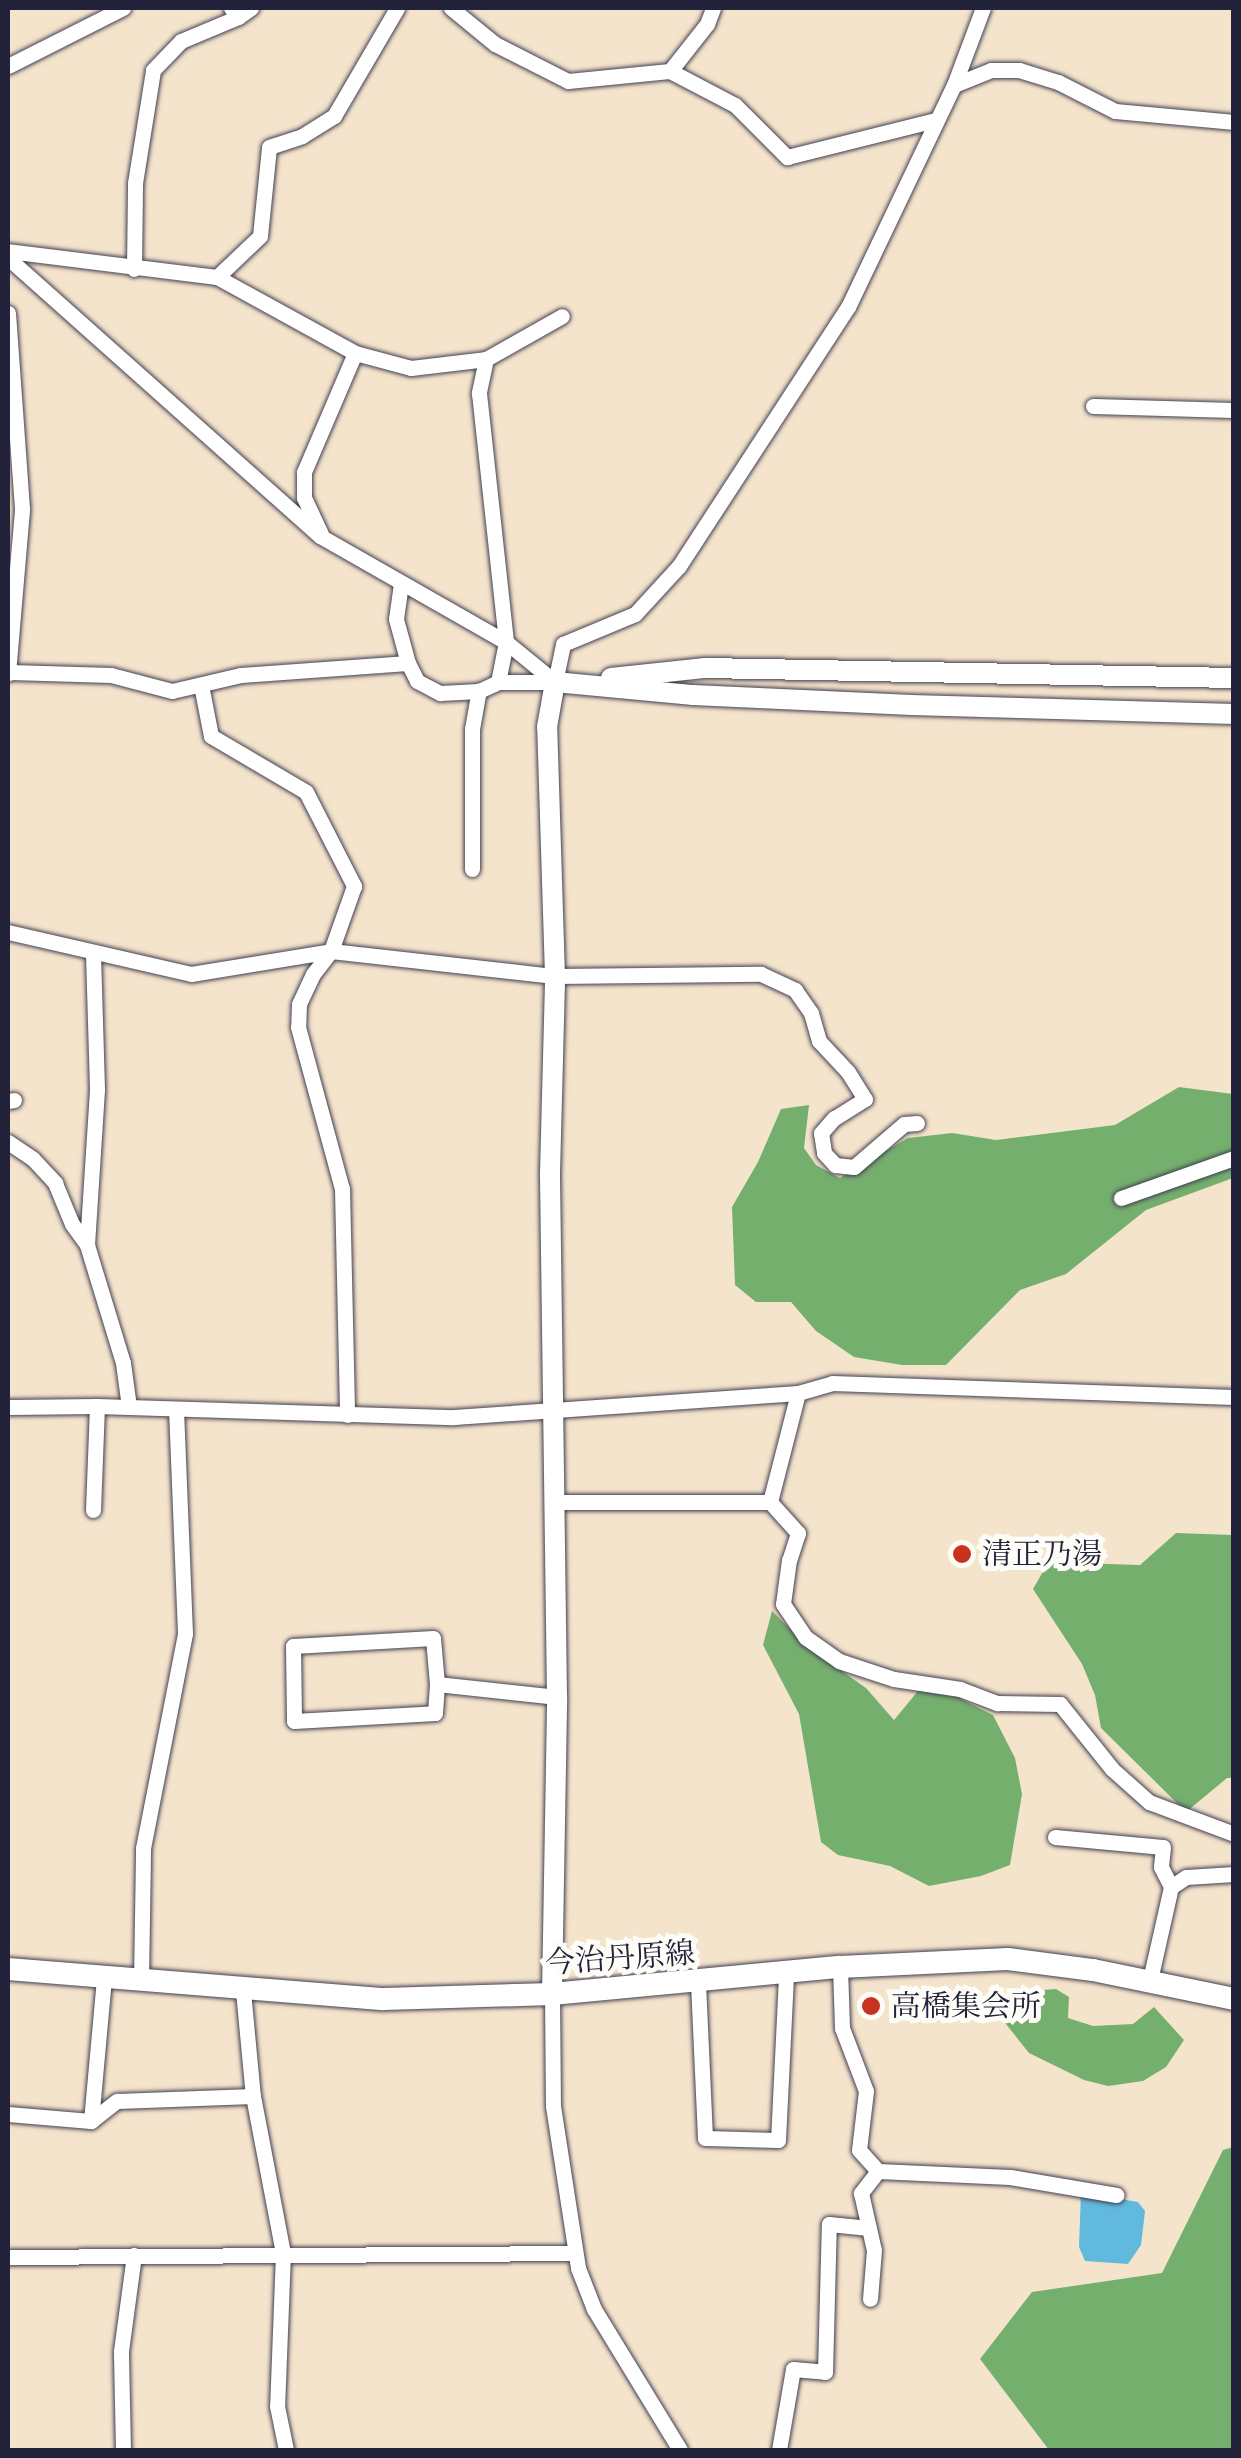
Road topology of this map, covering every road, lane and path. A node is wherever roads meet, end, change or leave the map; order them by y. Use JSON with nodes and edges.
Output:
{"nodes":[{"id":1,"x":123,"y":8,"type":"edge"},
{"id":2,"x":397,"y":8,"type":"edge"},
{"id":3,"x":451,"y":8,"type":"edge"},
{"id":4,"x":713,"y":8,"type":"edge"},
{"id":5,"x":983,"y":8,"type":"edge"},
{"id":6,"x":240,"y":10,"type":"edge"},
{"id":7,"x":8,"y":66,"type":"edge"},
{"id":8,"x":670,"y":71,"type":"junction"},
{"id":9,"x":954,"y":85,"type":"junction"},
{"id":10,"x":935,"y":120,"type":"junction"},
{"id":11,"x":1234,"y":122,"type":"edge"},
{"id":12,"x":8,"y":254,"type":"edge"},
{"id":13,"x":134,"y":269,"type":"junction"},
{"id":14,"x":216,"y":277,"type":"junction"},
{"id":15,"x":8,"y":313,"type":"edge"},
{"id":16,"x":562,"y":316,"type":"dead end"},
{"id":17,"x":355,"y":352,"type":"junction"},
{"id":18,"x":486,"y":359,"type":"junction"},
{"id":19,"x":1093,"y":406,"type":"dead end"},
{"id":20,"x":1234,"y":410,"type":"edge"},
{"id":21,"x":323,"y":538,"type":"junction"},
{"id":22,"x":401,"y":585,"type":"junction"},
{"id":23,"x":506,"y":642,"type":"junction"},
{"id":24,"x":408,"y":663,"type":"junction"},
{"id":25,"x":9,"y":672,"type":"edge"},
{"id":26,"x":1234,"y":678,"type":"edge"},
{"id":27,"x":498,"y":682,"type":"junction"},
{"id":28,"x":554,"y":682,"type":"junction"},
{"id":29,"x":201,"y":685,"type":"junction"},
{"id":30,"x":479,"y":690,"type":"junction"},
{"id":31,"x":1234,"y":714,"type":"edge"},
{"id":32,"x":472,"y":869,"type":"dead end"},
{"id":33,"x":8,"y":932,"type":"edge"},
{"id":34,"x":331,"y":951,"type":"junction"},
{"id":35,"x":93,"y":954,"type":"junction"},
{"id":36,"x":555,"y":976,"type":"junction"},
{"id":37,"x":917,"y":1123,"type":"dead end"},
{"id":38,"x":8,"y":1142,"type":"edge"},
{"id":39,"x":1234,"y":1158,"type":"edge"},
{"id":40,"x":1121,"y":1198,"type":"dead end"},
{"id":41,"x":88,"y":1246,"type":"junction"},
{"id":42,"x":798,"y":1393,"type":"junction"},
{"id":43,"x":1234,"y":1397,"type":"edge"},
{"id":44,"x":98,"y":1406,"type":"junction"},
{"id":45,"x":129,"y":1407,"type":"junction"},
{"id":46,"x":8,"y":1408,"type":"edge"},
{"id":47,"x":176,"y":1410,"type":"junction"},
{"id":48,"x":554,"y":1411,"type":"junction"},
{"id":49,"x":347,"y":1415,"type":"junction"},
{"id":50,"x":554,"y":1502,"type":"junction"},
{"id":51,"x":770,"y":1502,"type":"junction"},
{"id":52,"x":93,"y":1510,"type":"dead end"},
{"id":53,"x":437,"y":1684,"type":"junction"},
{"id":54,"x":557,"y":1697,"type":"junction"},
{"id":55,"x":1234,"y":1834,"type":"edge"},
{"id":56,"x":1055,"y":1837,"type":"dead end"},
{"id":57,"x":1234,"y":1874,"type":"edge"},
{"id":58,"x":1171,"y":1888,"type":"junction"},
{"id":59,"x":840,"y":1967,"type":"junction"},
{"id":60,"x":8,"y":1968,"type":"edge"},
{"id":61,"x":786,"y":1974,"type":"junction"},
{"id":62,"x":104,"y":1978,"type":"junction"},
{"id":63,"x":1150,"y":1980,"type":"junction"},
{"id":64,"x":141,"y":1982,"type":"junction"},
{"id":65,"x":698,"y":1982,"type":"junction"},
{"id":66,"x":243,"y":1991,"type":"junction"},
{"id":67,"x":552,"y":1994,"type":"junction"},
{"id":68,"x":1234,"y":1999,"type":"edge"},
{"id":69,"x":253,"y":2096,"type":"junction"},
{"id":70,"x":8,"y":2114,"type":"edge"},
{"id":71,"x":91,"y":2121,"type":"junction"},
{"id":72,"x":878,"y":2171,"type":"junction"},
{"id":73,"x":1116,"y":2195,"type":"dead end"},
{"id":74,"x":869,"y":2228,"type":"junction"},
{"id":75,"x":283,"y":2253,"type":"junction"},
{"id":76,"x":575,"y":2253,"type":"junction"},
{"id":77,"x":134,"y":2255,"type":"junction"},
{"id":78,"x":8,"y":2257,"type":"edge"},
{"id":79,"x":870,"y":2299,"type":"dead end"},
{"id":80,"x":123,"y":2450,"type":"edge"},
{"id":81,"x":286,"y":2450,"type":"edge"},
{"id":82,"x":680,"y":2450,"type":"edge"},
{"id":83,"x":779,"y":2450,"type":"edge"}],
"edges":[{"from":1,"to":7,"type":"street"},
{"from":2,"to":14,"type":"street"},
{"from":3,"to":8,"type":"street"},
{"from":4,"to":8,"type":"street"},
{"from":5,"to":9,"type":"street"},
{"from":6,"to":13,"type":"street"},
{"from":8,"to":10,"type":"street"},
{"from":9,"to":10,"type":"street"},
{"from":9,"to":11,"type":"street"},
{"from":10,"to":28,"type":"street"},
{"from":12,"to":13,"type":"street"},
{"from":12,"to":21,"type":"street"},
{"from":13,"to":14,"type":"street"},
{"from":14,"to":17,"type":"street"},
{"from":15,"to":25,"type":"street"},
{"from":16,"to":18,"type":"street"},
{"from":17,"to":18,"type":"street"},
{"from":17,"to":21,"type":"street"},
{"from":18,"to":23,"type":"street"},
{"from":19,"to":20,"type":"street"},
{"from":21,"to":22,"type":"street"},
{"from":22,"to":23,"type":"street"},
{"from":22,"to":24,"type":"street"},
{"from":23,"to":27,"type":"street"},
{"from":23,"to":28,"type":"street"},
{"from":24,"to":29,"type":"street"},
{"from":24,"to":30,"type":"street"},
{"from":25,"to":29,"type":"street"},
{"from":26,"to":28,"type":"street"},
{"from":27,"to":28,"type":"street"},
{"from":27,"to":30,"type":"street"},
{"from":28,"to":31,"type":"street"},
{"from":28,"to":36,"type":"street"},
{"from":29,"to":34,"type":"street"},
{"from":30,"to":32,"type":"street"},
{"from":33,"to":35,"type":"street"},
{"from":34,"to":35,"type":"street"},
{"from":34,"to":36,"type":"street"},
{"from":34,"to":49,"type":"street"},
{"from":35,"to":41,"type":"street"},
{"from":36,"to":37,"type":"street"},
{"from":36,"to":48,"type":"street"},
{"from":38,"to":41,"type":"street"},
{"from":39,"to":40,"type":"street"},
{"from":41,"to":45,"type":"street"},
{"from":42,"to":43,"type":"street"},
{"from":42,"to":48,"type":"street"},
{"from":42,"to":51,"type":"street"},
{"from":44,"to":45,"type":"street"},
{"from":44,"to":46,"type":"street"},
{"from":44,"to":52,"type":"street"},
{"from":45,"to":47,"type":"street"},
{"from":47,"to":49,"type":"street"},
{"from":47,"to":64,"type":"street"},
{"from":48,"to":49,"type":"street"},
{"from":48,"to":50,"type":"street"},
{"from":50,"to":51,"type":"street"},
{"from":50,"to":54,"type":"street"},
{"from":51,"to":55,"type":"street"},
{"from":53,"to":53,"type":"street"},
{"from":53,"to":54,"type":"street"},
{"from":54,"to":67,"type":"street"},
{"from":56,"to":58,"type":"street"},
{"from":57,"to":58,"type":"street"},
{"from":58,"to":63,"type":"street"},
{"from":59,"to":61,"type":"main road","name":"今治丹原線"},
{"from":59,"to":63,"type":"main road","name":"今治丹原線"},
{"from":59,"to":72,"type":"street"},
{"from":60,"to":62,"type":"main road","name":"今治丹原線"},
{"from":61,"to":65,"type":"main road","name":"今治丹原線"},
{"from":61,"to":65,"type":"street"},
{"from":62,"to":64,"type":"main road","name":"今治丹原線"},
{"from":62,"to":71,"type":"street"},
{"from":63,"to":68,"type":"main road","name":"今治丹原線"},
{"from":64,"to":66,"type":"main road","name":"今治丹原線"},
{"from":65,"to":67,"type":"main road","name":"今治丹原線"},
{"from":66,"to":67,"type":"main road","name":"今治丹原線"},
{"from":66,"to":69,"type":"street"},
{"from":67,"to":76,"type":"street"},
{"from":69,"to":71,"type":"street"},
{"from":69,"to":75,"type":"street"},
{"from":70,"to":71,"type":"street"},
{"from":72,"to":73,"type":"street"},
{"from":72,"to":74,"type":"street"},
{"from":74,"to":79,"type":"street"},
{"from":74,"to":83,"type":"street"},
{"from":75,"to":76,"type":"street"},
{"from":75,"to":77,"type":"street"},
{"from":75,"to":81,"type":"street"},
{"from":76,"to":82,"type":"street"},
{"from":77,"to":78,"type":"street"},
{"from":77,"to":80,"type":"street"}]}
